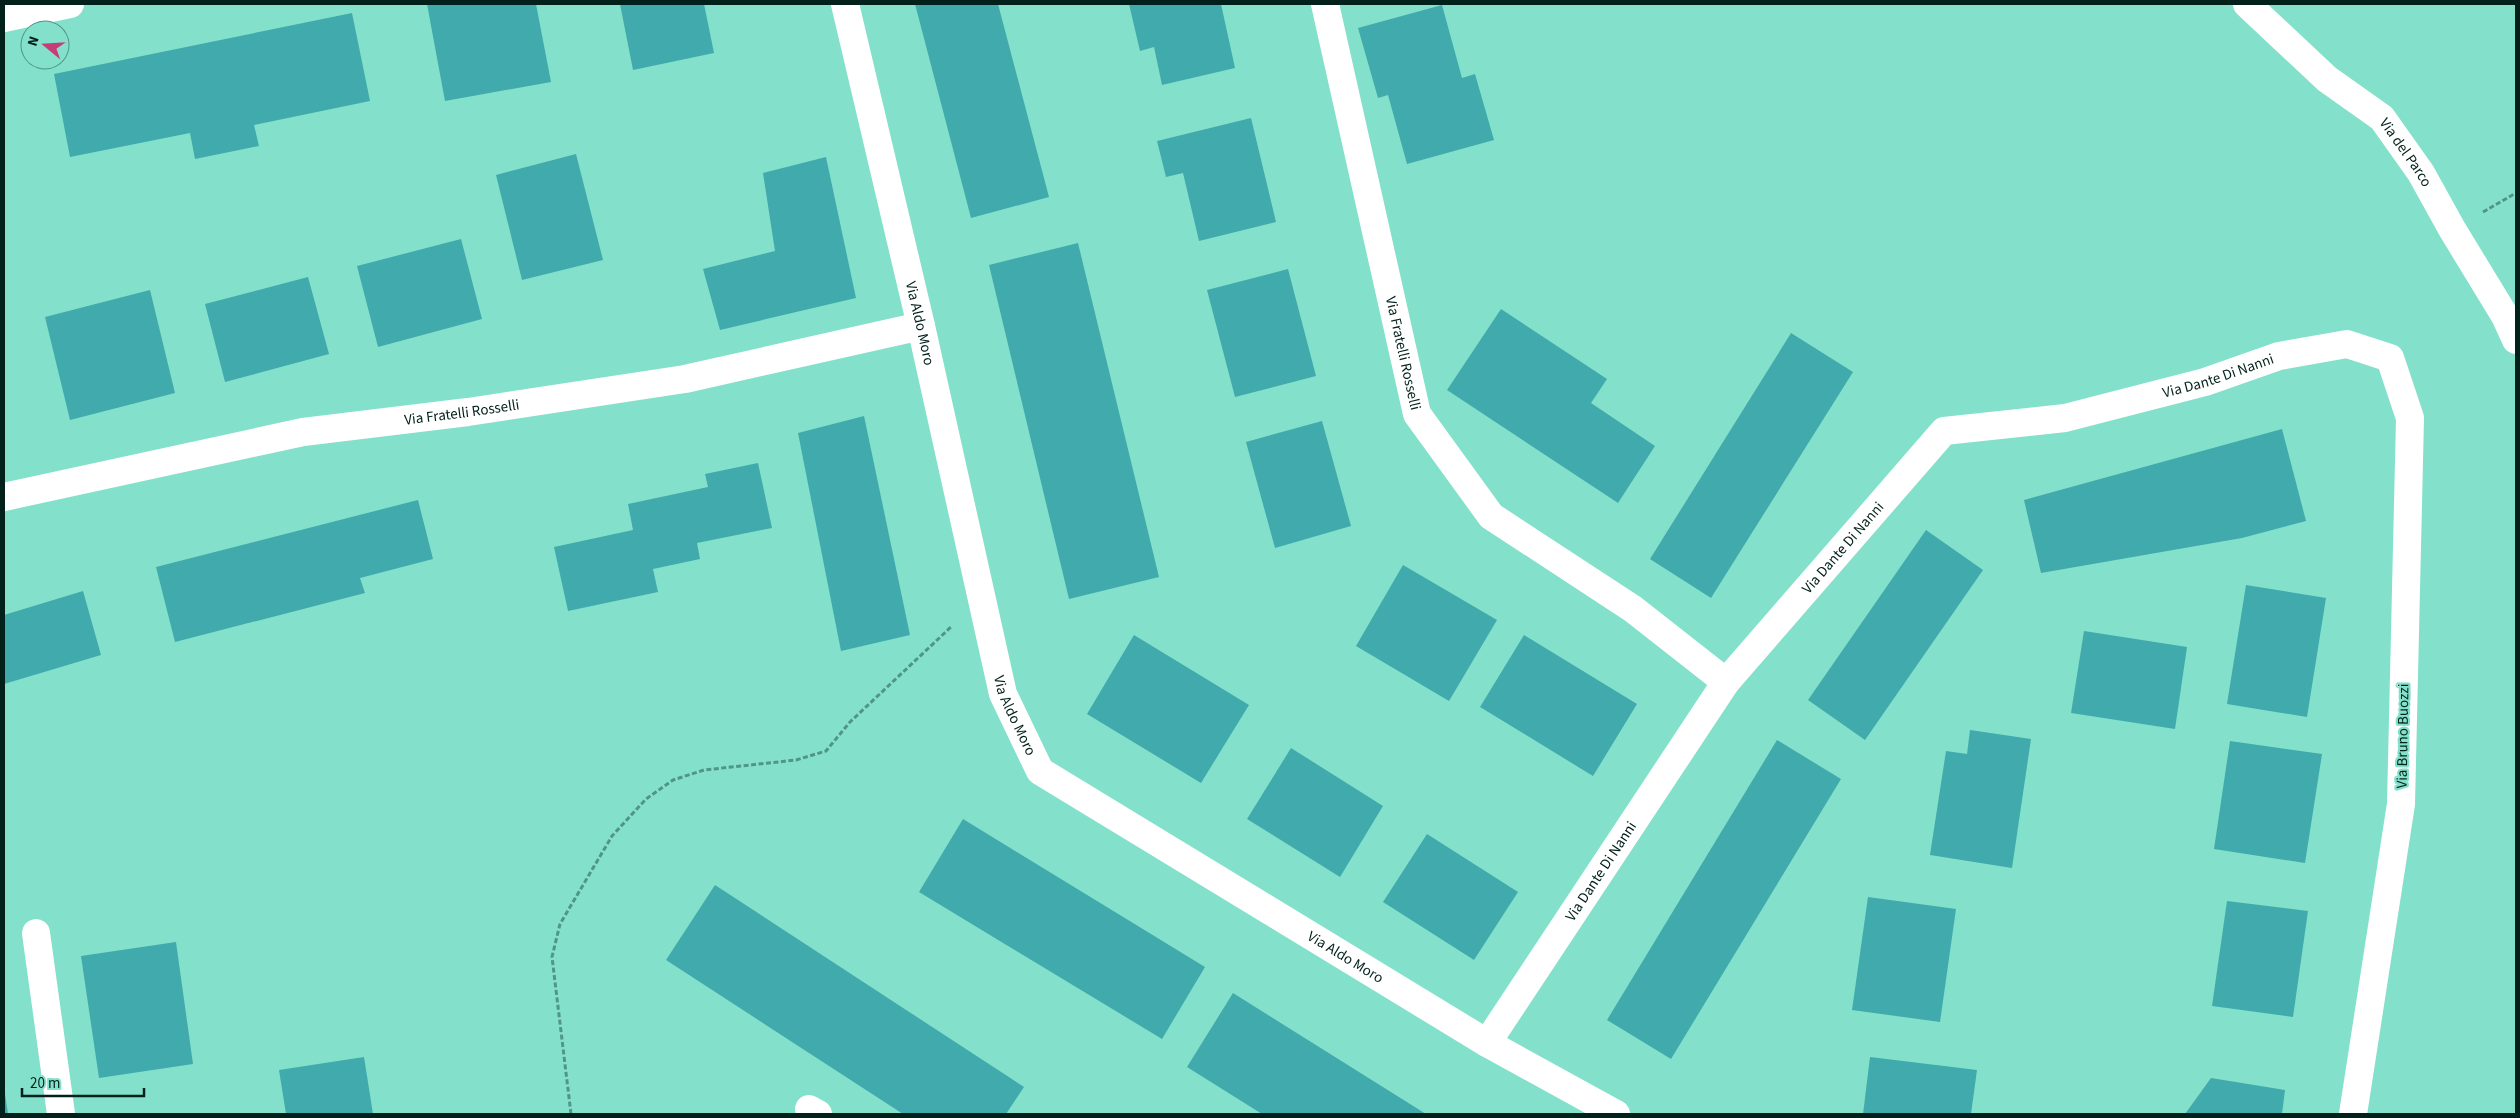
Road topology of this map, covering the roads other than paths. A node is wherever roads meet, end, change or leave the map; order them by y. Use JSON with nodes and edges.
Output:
{"nodes":[{"id":1,"x":70,"y":4,"type":"edge"},
{"id":2,"x":846,"y":4,"type":"edge"},
{"id":3,"x":1325,"y":4,"type":"edge"},
{"id":4,"x":2247,"y":4,"type":"edge"},
{"id":5,"x":4,"y":18,"type":"edge"},
{"id":6,"x":921,"y":326,"type":"junction"},
{"id":7,"x":2516,"y":340,"type":"edge"},
{"id":8,"x":2390,"y":358,"type":"joint"},
{"id":9,"x":4,"y":497,"type":"edge"},
{"id":10,"x":1726,"y":682,"type":"junction"},
{"id":11,"x":36,"y":933,"type":"dead end"},
{"id":12,"x":1486,"y":1043,"type":"junction"},
{"id":13,"x":61,"y":1114,"type":"edge"},
{"id":14,"x":1616,"y":1114,"type":"edge"},
{"id":15,"x":2353,"y":1114,"type":"edge"}],
"edges":[{"from":1,"to":5,"type":"street"},
{"from":2,"to":6,"type":"street","name":"Via Aldo Moro"},
{"from":3,"to":10,"type":"street","name":"Via Fratelli Rosselli"},
{"from":4,"to":7,"type":"street","name":"Via del Parco"},
{"from":6,"to":9,"type":"street","name":"Via Fratelli Rosselli"},
{"from":6,"to":12,"type":"street","name":"Via Aldo Moro"},
{"from":8,"to":10,"type":"street","name":"Via Dante Di Nanni"},
{"from":8,"to":15,"type":"street","name":"Via Bruno Buozzi"},
{"from":10,"to":12,"type":"street","name":"Via Dante Di Nanni"},
{"from":11,"to":13,"type":"street"},
{"from":12,"to":14,"type":"street","name":"Via Aldo Moro"}]}
